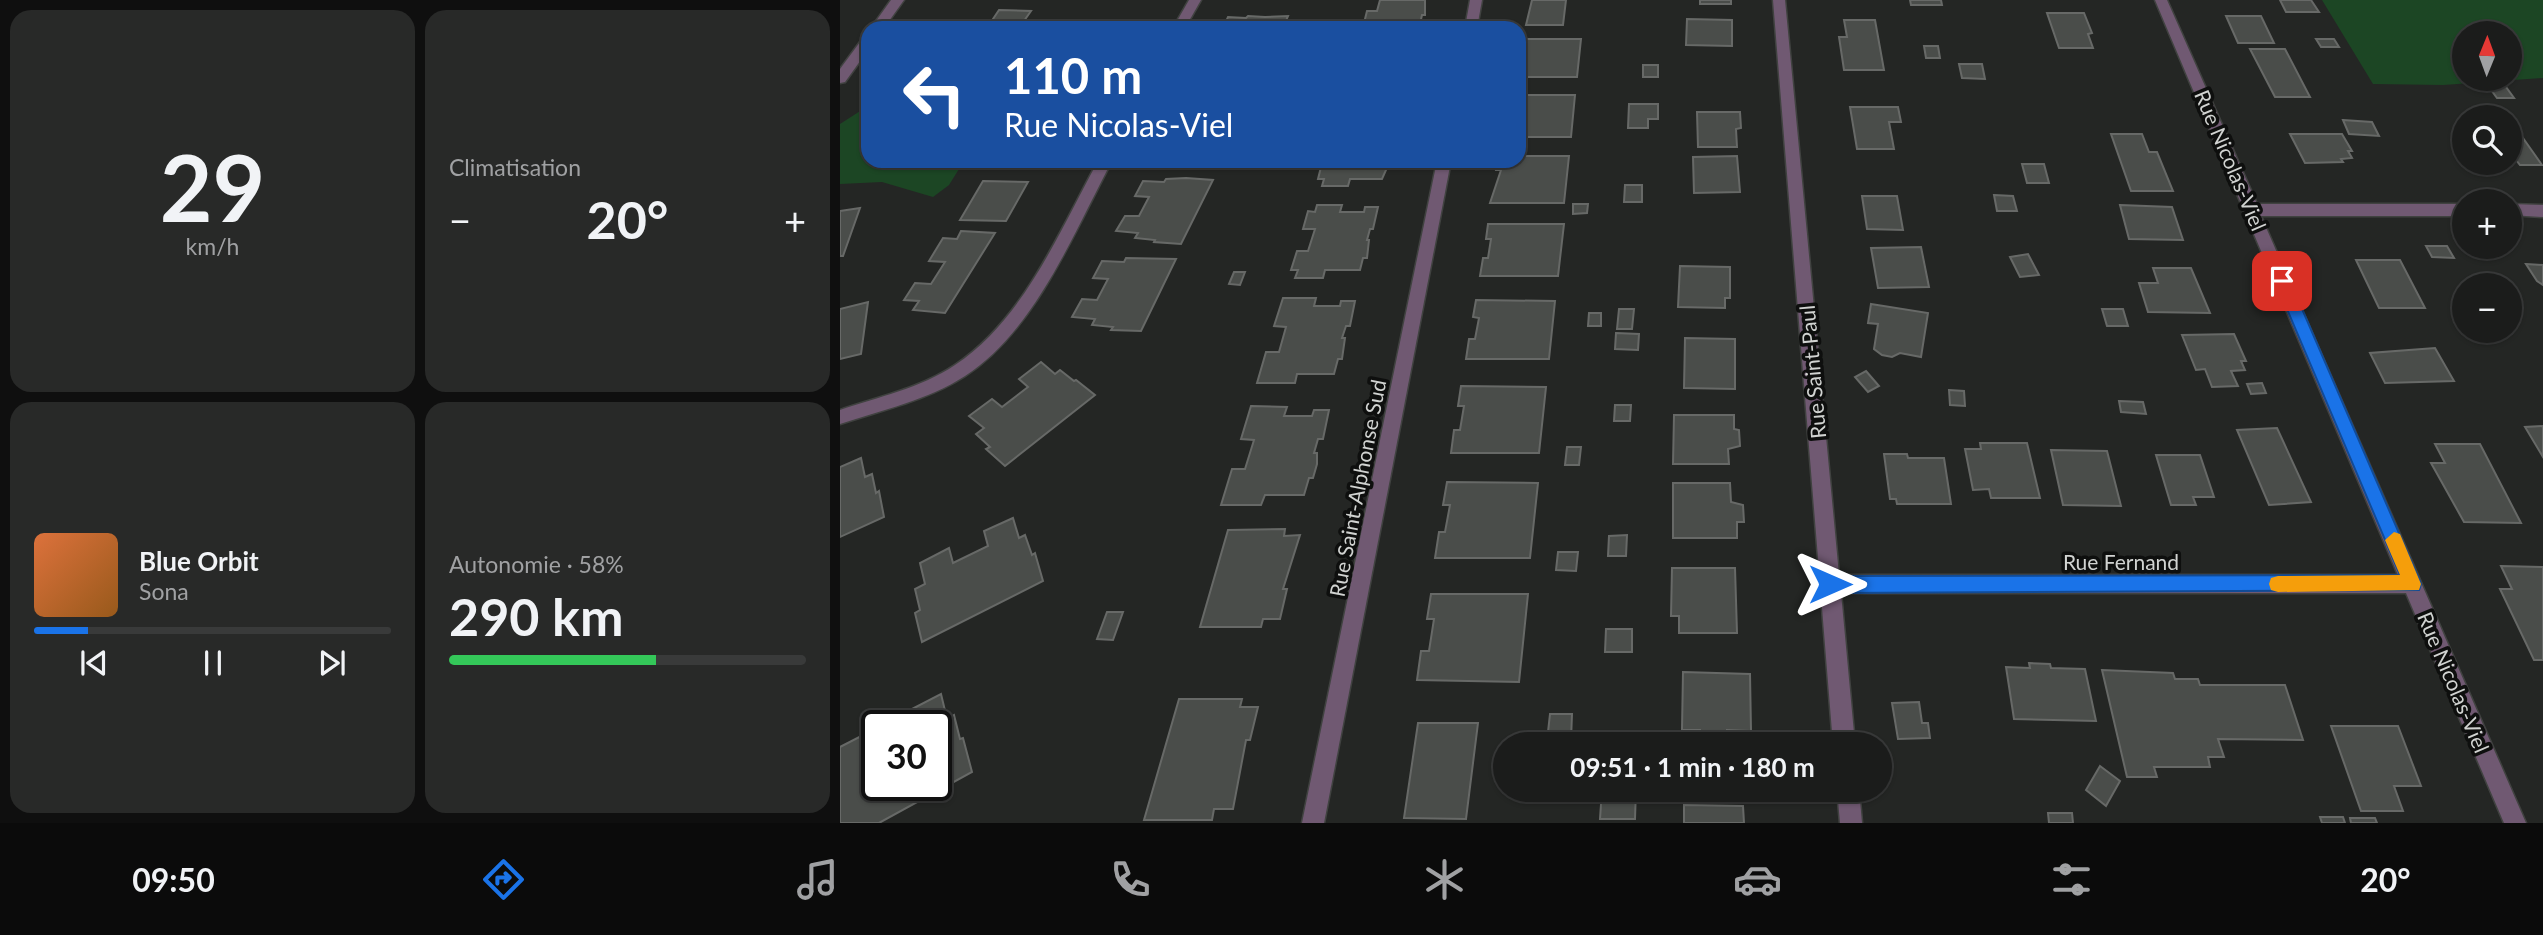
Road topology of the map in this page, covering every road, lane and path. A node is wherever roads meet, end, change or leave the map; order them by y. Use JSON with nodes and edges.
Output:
{"nodes":[{"id":1,"x":898,"y":0,"type":"edge"},
{"id":2,"x":1195,"y":0,"type":"edge"},
{"id":3,"x":1476,"y":0,"type":"edge"},
{"id":4,"x":1779,"y":0,"type":"edge"},
{"id":5,"x":2161,"y":0,"type":"edge"},
{"id":6,"x":882,"y":21,"type":"edge"},
{"id":7,"x":1184,"y":21,"type":"edge"},
{"id":8,"x":1472,"y":21,"type":"edge"},
{"id":9,"x":861,"y":50,"type":"edge"},
{"id":10,"x":840,"y":79,"type":"edge"},
{"id":11,"x":1101,"y":168,"type":"edge"},
{"id":12,"x":1443,"y":168,"type":"edge"},
{"id":13,"x":2253,"y":210,"type":"junction"},
{"id":14,"x":2452,"y":210,"type":"edge"},
{"id":15,"x":2522,"y":211,"type":"edge"},
{"id":16,"x":2543,"y":211,"type":"edge"},
{"id":17,"x":840,"y":417,"type":"edge"},
{"id":18,"x":1830,"y":584,"type":"junction"},
{"id":19,"x":2412,"y":584,"type":"junction"},
{"id":20,"x":1843,"y":732,"type":"edge"},
{"id":21,"x":1849,"y":802,"type":"edge"},
{"id":22,"x":1314,"y":823,"type":"edge"},
{"id":23,"x":1851,"y":823,"type":"edge"},
{"id":24,"x":2515,"y":823,"type":"edge"}],
"edges":[{"from":1,"to":6,"type":"street"},
{"from":2,"to":7,"type":"street"},
{"from":3,"to":8,"type":"street"},
{"from":4,"to":18,"type":"street","name":"Rue Saint-Paul"},
{"from":5,"to":13,"type":"street","name":"Rue Nicolas-Viel"},
{"from":9,"to":10,"type":"street"},
{"from":11,"to":17,"type":"street"},
{"from":12,"to":22,"type":"street","name":"Rue Saint-Alphonse Sud"},
{"from":13,"to":14,"type":"street"},
{"from":13,"to":19,"type":"street","name":"Rue Nicolas-Viel"},
{"from":15,"to":16,"type":"street"},
{"from":18,"to":19,"type":"street","name":"Rue Fernand"},
{"from":18,"to":20,"type":"street","name":"Rue Saint-Paul"},
{"from":19,"to":24,"type":"street","name":"Rue Nicolas-Viel"},
{"from":21,"to":23,"type":"street"}]}
